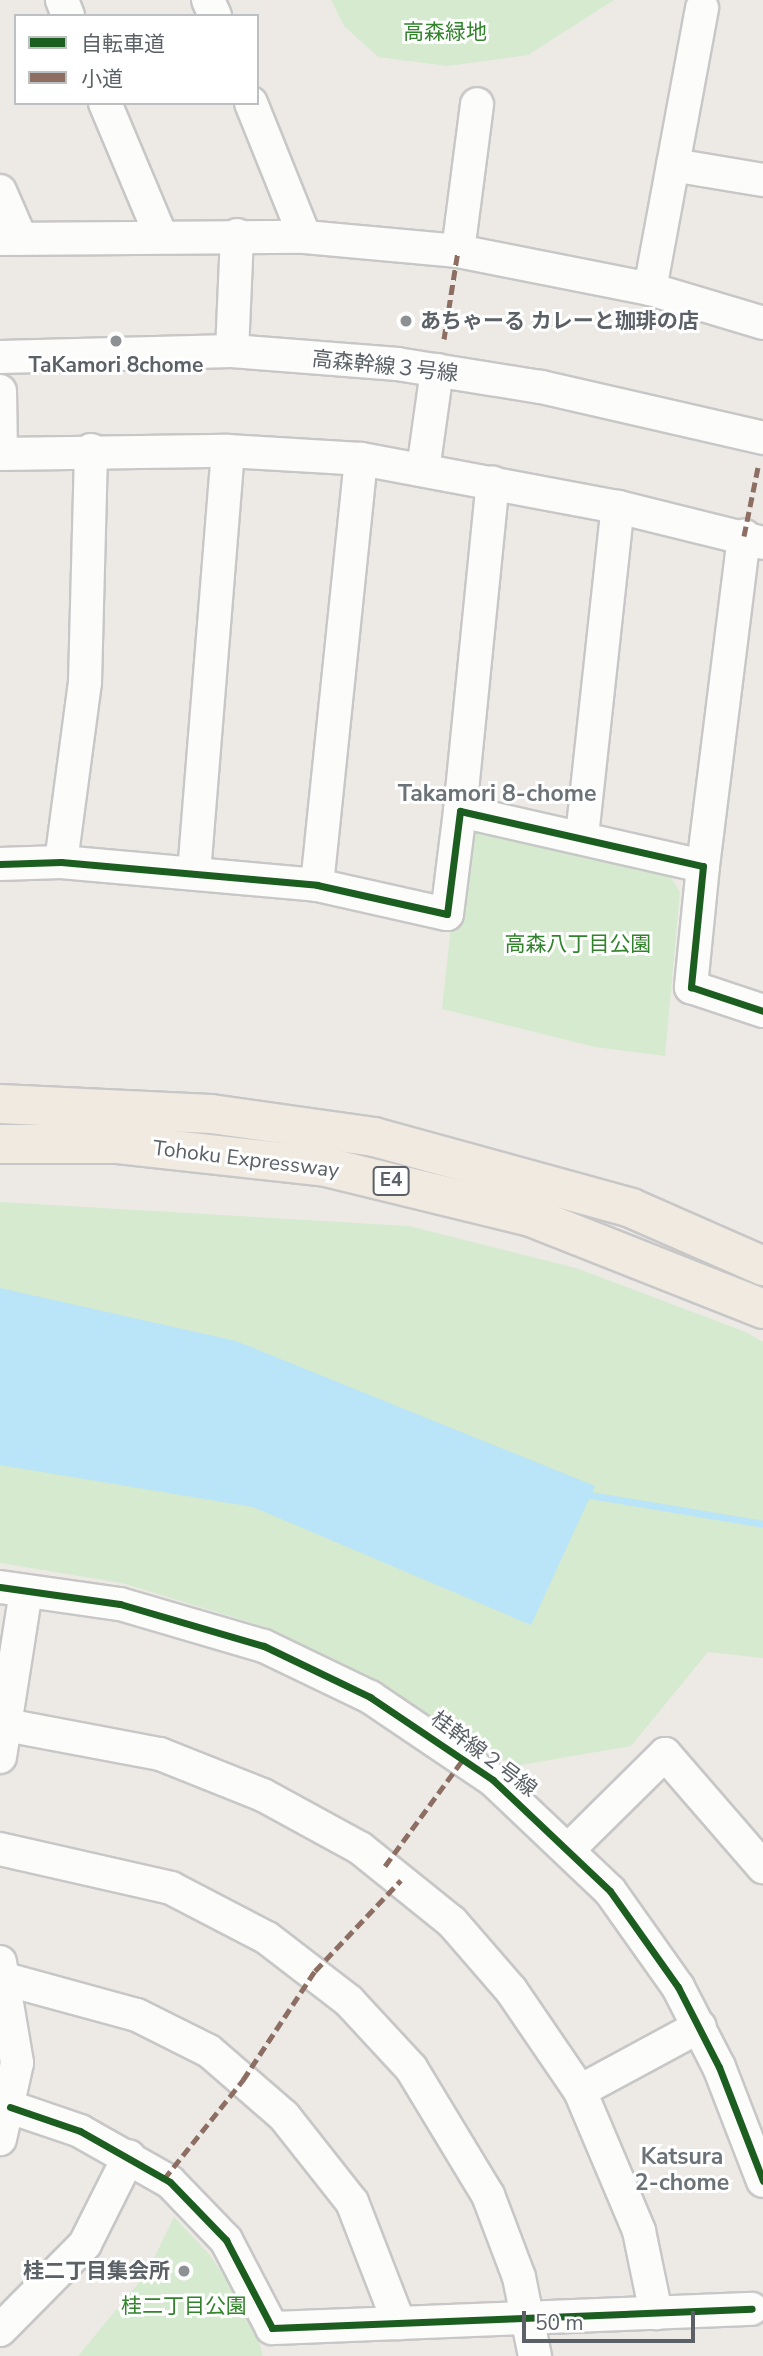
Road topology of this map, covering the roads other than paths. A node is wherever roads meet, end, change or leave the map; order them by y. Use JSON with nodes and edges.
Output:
{"nodes":[{"id":1,"x":702,"y":8,"type":"dead end"},
{"id":2,"x":477,"y":104,"type":"dead end"},
{"id":3,"x":106,"y":105,"type":"edge"},
{"id":4,"x":252,"y":105,"type":"edge"},
{"id":5,"x":673,"y":165,"type":"junction"},
{"id":6,"x":763,"y":180,"type":"edge"},
{"id":7,"x":0,"y":191,"type":"edge"},
{"id":8,"x":160,"y":234,"type":"junction"},
{"id":9,"x":237,"y":235,"type":"junction"},
{"id":10,"x":304,"y":237,"type":"junction"},
{"id":11,"x":10,"y":239,"type":"edge"},
{"id":12,"x":458,"y":250,"type":"junction"},
{"id":13,"x":650,"y":289,"type":"junction"},
{"id":14,"x":763,"y":323,"type":"edge"},
{"id":15,"x":232,"y":351,"type":"junction"},
{"id":16,"x":0,"y":357,"type":"edge"},
{"id":17,"x":437,"y":370,"type":"junction"},
{"id":18,"x":0,"y":391,"type":"edge"},
{"id":19,"x":763,"y":438,"type":"edge"},
{"id":20,"x":91,"y":450,"type":"junction"},
{"id":21,"x":228,"y":451,"type":"junction"},
{"id":22,"x":0,"y":454,"type":"edge"},
{"id":23,"x":361,"y":459,"type":"junction"},
{"id":24,"x":423,"y":470,"type":"junction"},
{"id":25,"x":493,"y":483,"type":"junction"},
{"id":26,"x":618,"y":507,"type":"junction"},
{"id":27,"x":754,"y":539,"type":"edge"},
{"id":28,"x":460,"y":811,"type":"junction"},
{"id":29,"x":582,"y":835,"type":"junction"},
{"id":30,"x":61,"y":862,"type":"junction"},
{"id":31,"x":0,"y":864,"type":"edge"},
{"id":32,"x":703,"y":866,"type":"junction"},
{"id":33,"x":194,"y":873,"type":"junction"},
{"id":34,"x":317,"y":885,"type":"junction"},
{"id":35,"x":763,"y":1011,"type":"edge"},
{"id":36,"x":0,"y":1104,"type":"edge"},
{"id":37,"x":0,"y":1144,"type":"edge"},
{"id":38,"x":763,"y":1266,"type":"edge"},
{"id":39,"x":763,"y":1309,"type":"edge"},
{"id":40,"x":13,"y":1589,"type":"edge"},
{"id":41,"x":6,"y":1725,"type":"junction"},
{"id":42,"x":0,"y":1758,"type":"edge"},
{"id":43,"x":758,"y":1845,"type":"edge"},
{"id":44,"x":0,"y":1849,"type":"edge"},
{"id":45,"x":569,"y":1849,"type":"junction"},
{"id":46,"x":2,"y":1971,"type":"edge"},
{"id":47,"x":700,"y":2026,"type":"junction"},
{"id":48,"x":580,"y":2091,"type":"junction"},
{"id":49,"x":10,"y":2107,"type":"junction"},
{"id":50,"x":0,"y":2139,"type":"edge"},
{"id":51,"x":129,"y":2156,"type":"junction"},
{"id":52,"x":763,"y":2181,"type":"edge"},
{"id":53,"x":752,"y":2309,"type":"dead end"},
{"id":54,"x":656,"y":2313,"type":"junction"},
{"id":55,"x":530,"y":2320,"type":"junction"},
{"id":56,"x":399,"y":2323,"type":"junction"},
{"id":57,"x":0,"y":2330,"type":"edge"},
{"id":58,"x":535,"y":2356,"type":"edge"}],
"edges":[{"from":1,"to":5,"type":"street"},
{"from":2,"to":12,"type":"street"},
{"from":3,"to":8,"type":"street"},
{"from":4,"to":10,"type":"street"},
{"from":5,"to":6,"type":"street"},
{"from":5,"to":13,"type":"street"},
{"from":7,"to":11,"type":"street"},
{"from":8,"to":9,"type":"street"},
{"from":8,"to":11,"type":"street"},
{"from":9,"to":10,"type":"street"},
{"from":9,"to":15,"type":"street"},
{"from":10,"to":12,"type":"street"},
{"from":12,"to":13,"type":"street"},
{"from":13,"to":14,"type":"street"},
{"from":15,"to":16,"type":"street","name":"高森幹線３号線"},
{"from":15,"to":17,"type":"street","name":"高森幹線３号線"},
{"from":17,"to":19,"type":"street","name":"高森幹線３号線"},
{"from":17,"to":24,"type":"street"},
{"from":18,"to":22,"type":"street"},
{"from":20,"to":21,"type":"street"},
{"from":20,"to":22,"type":"street"},
{"from":20,"to":30,"type":"street"},
{"from":21,"to":23,"type":"street"},
{"from":21,"to":33,"type":"street"},
{"from":23,"to":24,"type":"street"},
{"from":23,"to":34,"type":"street"},
{"from":24,"to":25,"type":"street"},
{"from":25,"to":26,"type":"street"},
{"from":25,"to":28,"type":"street"},
{"from":26,"to":27,"type":"street"},
{"from":26,"to":29,"type":"street"},
{"from":27,"to":32,"type":"street"},
{"from":28,"to":29,"type":"street"},
{"from":28,"to":34,"type":"street"},
{"from":29,"to":32,"type":"street"},
{"from":30,"to":31,"type":"street"},
{"from":30,"to":33,"type":"street"},
{"from":32,"to":35,"type":"street"},
{"from":33,"to":34,"type":"street"},
{"from":36,"to":38,"type":"highway","name":"Tohoku Expressway","number":"E4"},
{"from":37,"to":39,"type":"highway","name":"Tohoku Expressway","number":"E4"},
{"from":40,"to":41,"type":"street"},
{"from":40,"to":45,"type":"street","name":"桂幹線２号線"},
{"from":41,"to":42,"type":"street"},
{"from":41,"to":48,"type":"street"},
{"from":43,"to":45,"type":"street"},
{"from":44,"to":55,"type":"street"},
{"from":45,"to":47,"type":"street","name":"桂幹線２号線"},
{"from":46,"to":49,"type":"street"},
{"from":46,"to":56,"type":"street"},
{"from":47,"to":48,"type":"street"},
{"from":47,"to":52,"type":"street","name":"桂幹線２号線"},
{"from":48,"to":54,"type":"street"},
{"from":49,"to":50,"type":"street"},
{"from":49,"to":51,"type":"street"},
{"from":51,"to":56,"type":"street"},
{"from":51,"to":57,"type":"street"},
{"from":53,"to":54,"type":"street"},
{"from":54,"to":55,"type":"street"},
{"from":55,"to":56,"type":"street"},
{"from":55,"to":58,"type":"street"}]}
